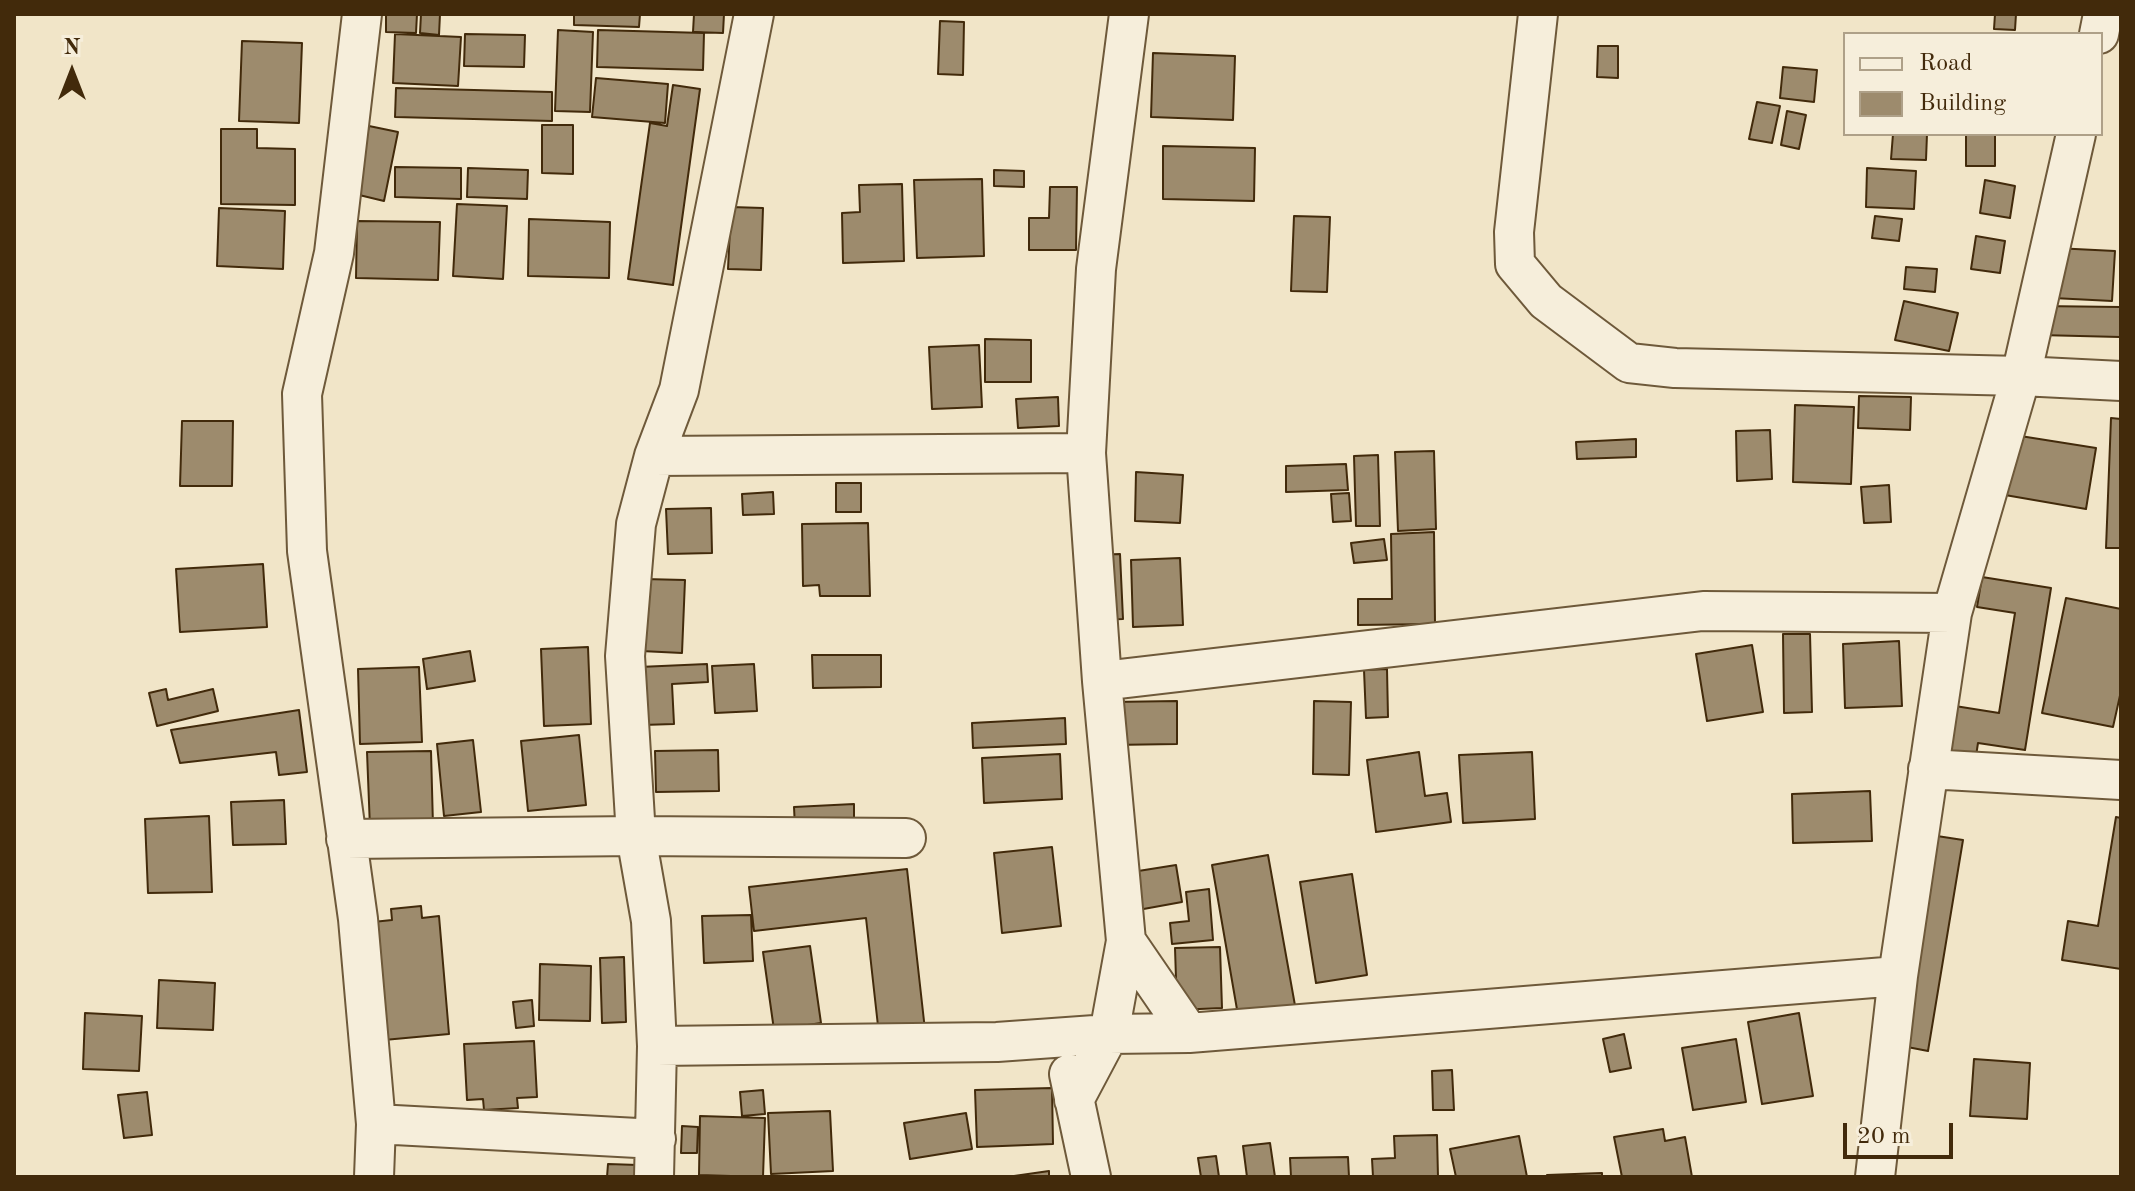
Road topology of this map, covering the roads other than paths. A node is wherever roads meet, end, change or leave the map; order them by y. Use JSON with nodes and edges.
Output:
{"nodes":[{"id":1,"x":362,"y":14,"type":"edge"},
{"id":2,"x":754,"y":14,"type":"edge"},
{"id":3,"x":1129,"y":14,"type":"edge"},
{"id":4,"x":1538,"y":14,"type":"edge"},
{"id":5,"x":2076,"y":136,"type":"edge"},
{"id":6,"x":2021,"y":376,"type":"junction"},
{"id":7,"x":2121,"y":381,"type":"edge"},
{"id":8,"x":1086,"y":453,"type":"junction"},
{"id":9,"x":654,"y":456,"type":"junction"},
{"id":10,"x":1952,"y":613,"type":"junction"},
{"id":11,"x":1102,"y":681,"type":"junction"},
{"id":12,"x":1928,"y":769,"type":"junction"},
{"id":13,"x":2121,"y":780,"type":"edge"},
{"id":14,"x":636,"y":836,"type":"junction"},
{"id":15,"x":906,"y":838,"type":"dead end"},
{"id":16,"x":346,"y":839,"type":"junction"},
{"id":17,"x":1126,"y":941,"type":"junction"},
{"id":18,"x":1898,"y":976,"type":"junction"},
{"id":19,"x":1189,"y":1033,"type":"junction"},
{"id":20,"x":1109,"y":1034,"type":"junction"},
{"id":21,"x":1061,"y":1039,"type":"junction"},
{"id":22,"x":657,"y":1046,"type":"junction"},
{"id":23,"x":1074,"y":1100,"type":"junction"},
{"id":24,"x":376,"y":1124,"type":"junction"},
{"id":25,"x":656,"y":1139,"type":"junction"},
{"id":26,"x":374,"y":1177,"type":"edge"},
{"id":27,"x":654,"y":1177,"type":"edge"},
{"id":28,"x":1091,"y":1177,"type":"edge"},
{"id":29,"x":1875,"y":1177,"type":"edge"}],
"edges":[{"from":1,"to":16,"type":"street"},
{"from":2,"to":9,"type":"street"},
{"from":3,"to":8,"type":"street"},
{"from":4,"to":6,"type":"street"},
{"from":5,"to":6,"type":"street"},
{"from":6,"to":7,"type":"street"},
{"from":6,"to":10,"type":"street"},
{"from":8,"to":9,"type":"street"},
{"from":8,"to":11,"type":"street"},
{"from":9,"to":14,"type":"street"},
{"from":10,"to":11,"type":"street"},
{"from":10,"to":12,"type":"street"},
{"from":11,"to":17,"type":"street"},
{"from":12,"to":13,"type":"street"},
{"from":12,"to":18,"type":"street"},
{"from":14,"to":15,"type":"street"},
{"from":14,"to":16,"type":"street"},
{"from":14,"to":22,"type":"street"},
{"from":16,"to":24,"type":"street"},
{"from":17,"to":19,"type":"street"},
{"from":17,"to":20,"type":"street"},
{"from":18,"to":19,"type":"street"},
{"from":18,"to":29,"type":"street"},
{"from":19,"to":20,"type":"street"},
{"from":20,"to":21,"type":"street"},
{"from":20,"to":23,"type":"street"},
{"from":21,"to":22,"type":"street"},
{"from":21,"to":23,"type":"street"},
{"from":22,"to":25,"type":"street"},
{"from":23,"to":28,"type":"street"},
{"from":24,"to":25,"type":"street"},
{"from":24,"to":26,"type":"street"},
{"from":25,"to":27,"type":"street"}]}
